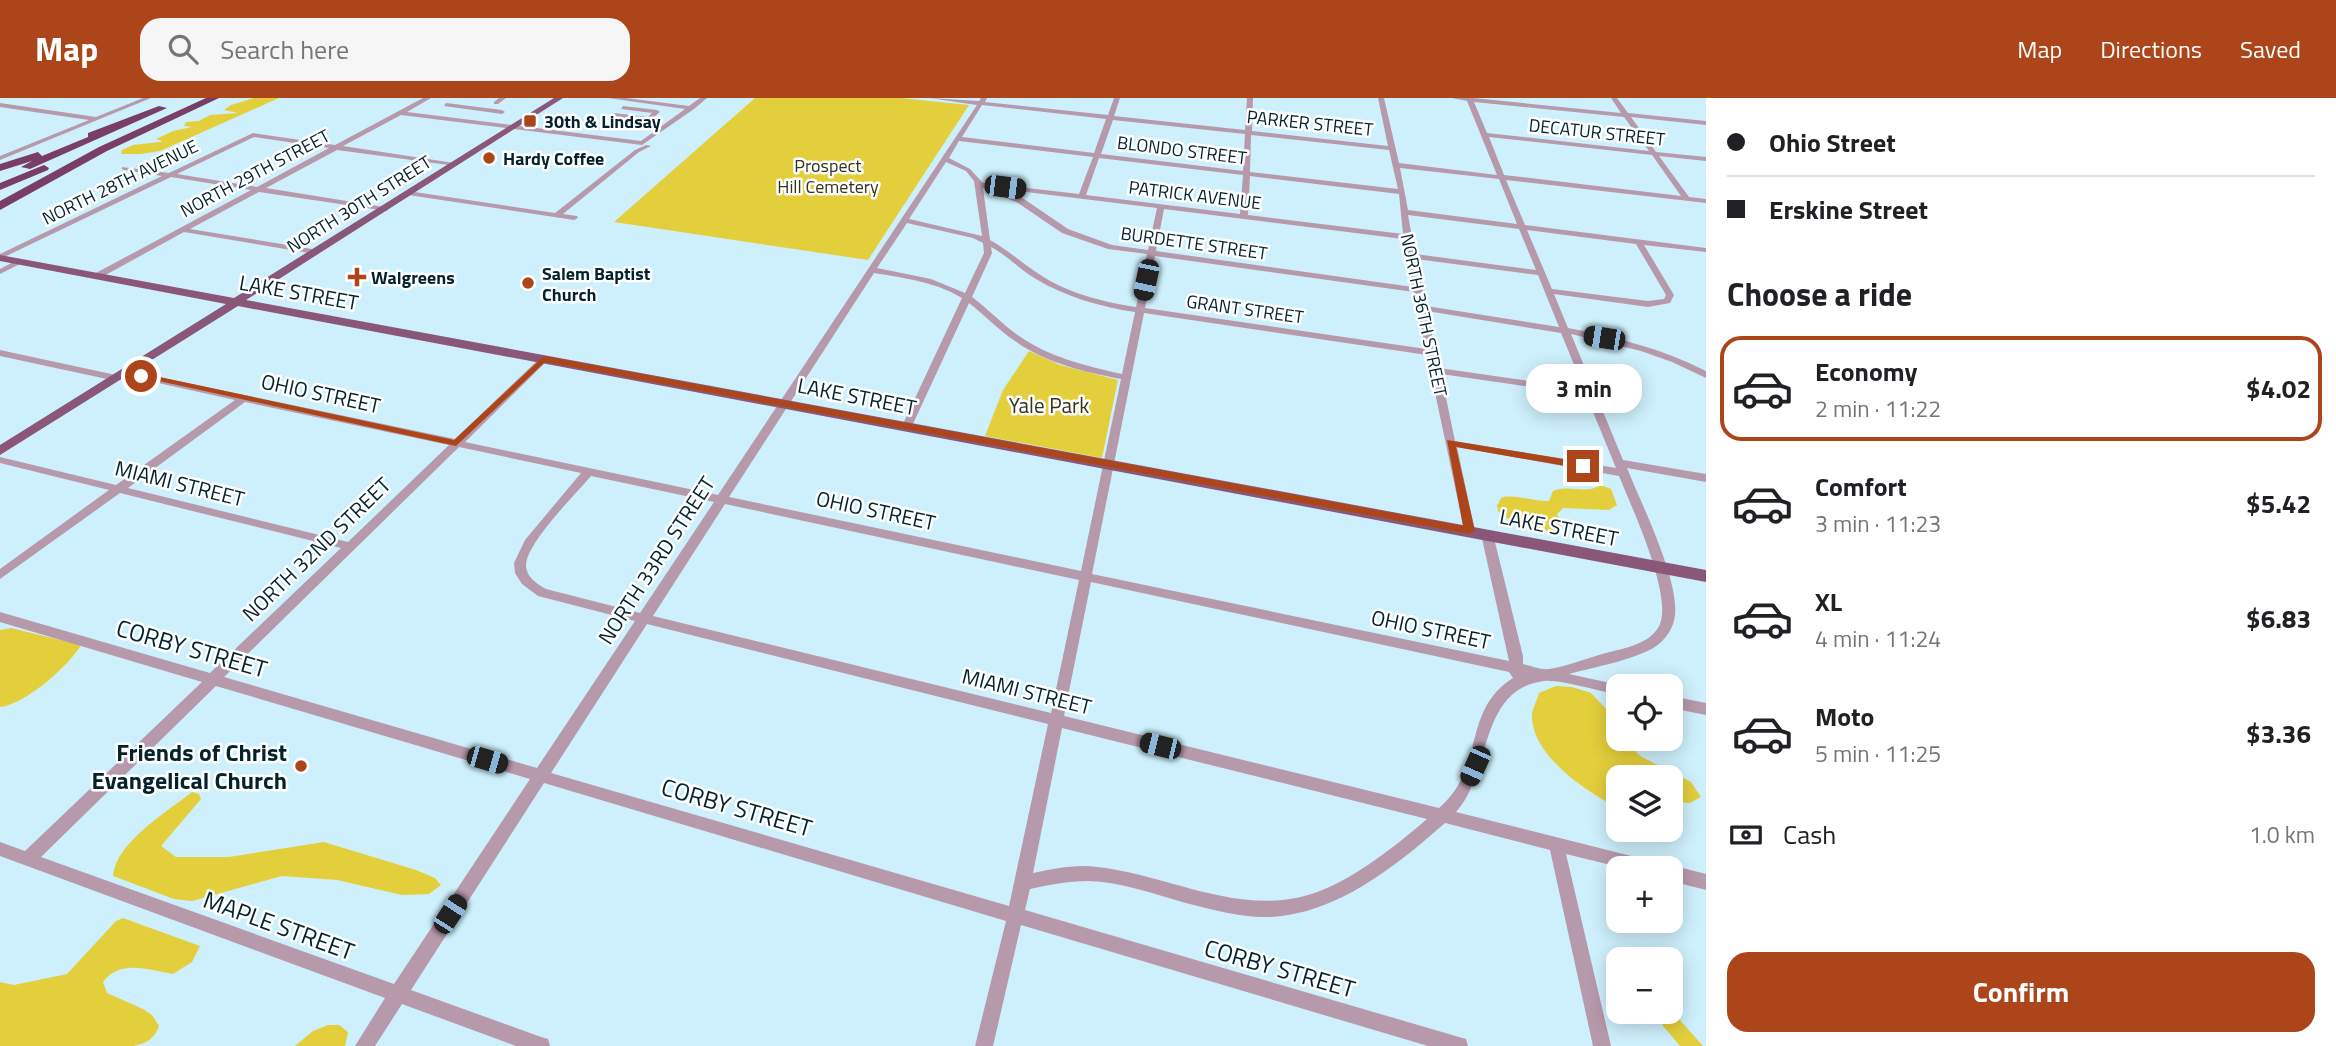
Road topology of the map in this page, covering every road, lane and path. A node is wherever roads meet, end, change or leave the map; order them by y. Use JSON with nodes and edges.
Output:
{"nodes":[{"id":1,"x":148,"y":98,"type":"edge"},
{"id":2,"x":192,"y":98,"type":"edge"},
{"id":3,"x":213,"y":98,"type":"edge"},
{"id":4,"x":428,"y":98,"type":"edge"},
{"id":5,"x":503,"y":98,"type":"edge"},
{"id":6,"x":559,"y":98,"type":"edge"},
{"id":7,"x":611,"y":98,"type":"edge"},
{"id":8,"x":704,"y":98,"type":"edge"},
{"id":9,"x":932,"y":98,"type":"edge"},
{"id":10,"x":1117,"y":98,"type":"edge"},
{"id":11,"x":1250,"y":98,"type":"edge"},
{"id":12,"x":1381,"y":98,"type":"edge"},
{"id":13,"x":1455,"y":98,"type":"edge"},
{"id":14,"x":1614,"y":98,"type":"edge"},
{"id":15,"x":636,"y":99,"type":"edge"},
{"id":16,"x":1469,"y":99,"type":"edge"},
{"id":17,"x":983,"y":101,"type":"edge"},
{"id":18,"x":496,"y":103,"type":"dead end"},
{"id":19,"x":0,"y":105,"type":"edge"},
{"id":20,"x":446,"y":105,"type":"dead end"},
{"id":21,"x":692,"y":107,"type":"junction"},
{"id":22,"x":623,"y":108,"type":"junction"},
{"id":23,"x":487,"y":111,"type":"junction"},
{"id":24,"x":502,"y":112,"type":"dead end"},
{"id":25,"x":401,"y":113,"type":"junction"},
{"id":26,"x":1626,"y":115,"type":"junction"},
{"id":27,"x":1110,"y":117,"type":"junction"},
{"id":28,"x":97,"y":119,"type":"junction"},
{"id":29,"x":469,"y":122,"type":"junction"},
{"id":30,"x":1706,"y":123,"type":"edge"},
{"id":31,"x":513,"y":127,"type":"junction"},
{"id":32,"x":1248,"y":132,"type":"junction"},
{"id":33,"x":1484,"y":135,"type":"junction"},
{"id":34,"x":959,"y":139,"type":"junction"},
{"id":35,"x":645,"y":144,"type":"junction"},
{"id":36,"x":337,"y":147,"type":"junction"},
{"id":37,"x":1392,"y":148,"type":"junction"},
{"id":38,"x":1654,"y":154,"type":"junction"},
{"id":39,"x":2,"y":156,"type":"edge"},
{"id":40,"x":1097,"y":156,"type":"junction"},
{"id":41,"x":946,"y":159,"type":"junction"},
{"id":42,"x":1706,"y":159,"type":"edge"},
{"id":43,"x":454,"y":165,"type":"junction"},
{"id":44,"x":1396,"y":165,"type":"junction"},
{"id":45,"x":0,"y":168,"type":"edge"},
{"id":46,"x":124,"y":168,"type":"dead end"},
{"id":47,"x":1246,"y":173,"type":"junction"},
{"id":48,"x":170,"y":175,"type":"junction"},
{"id":49,"x":1502,"y":177,"type":"junction"},
{"id":50,"x":0,"y":178,"type":"edge"},
{"id":51,"x":979,"y":184,"type":"junction"},
{"id":52,"x":0,"y":187,"type":"edge"},
{"id":53,"x":259,"y":189,"type":"junction"},
{"id":54,"x":1402,"y":192,"type":"junction"},
{"id":55,"x":408,"y":193,"type":"junction"},
{"id":56,"x":1082,"y":197,"type":"junction"},
{"id":57,"x":1687,"y":199,"type":"junction"},
{"id":58,"x":1706,"y":201,"type":"edge"},
{"id":59,"x":0,"y":206,"type":"edge"},
{"id":60,"x":1161,"y":207,"type":"junction"},
{"id":61,"x":384,"y":209,"type":"junction"},
{"id":62,"x":1404,"y":212,"type":"junction"},
{"id":63,"x":540,"y":213,"type":"junction"},
{"id":64,"x":558,"y":214,"type":"junction"},
{"id":65,"x":1244,"y":217,"type":"junction"},
{"id":66,"x":574,"y":218,"type":"junction"},
{"id":67,"x":584,"y":219,"type":"dead end"},
{"id":68,"x":905,"y":220,"type":"junction"},
{"id":69,"x":1522,"y":227,"type":"junction"},
{"id":70,"x":183,"y":230,"type":"junction"},
{"id":71,"x":1407,"y":237,"type":"junction"},
{"id":72,"x":987,"y":241,"type":"junction"},
{"id":73,"x":1638,"y":241,"type":"junction"},
{"id":74,"x":1706,"y":250,"type":"edge"},
{"id":75,"x":315,"y":252,"type":"junction"},
{"id":76,"x":1152,"y":254,"type":"junction"},
{"id":77,"x":1411,"y":256,"type":"junction"},
{"id":78,"x":0,"y":258,"type":"edge"},
{"id":79,"x":20,"y":262,"type":"junction"},
{"id":80,"x":871,"y":270,"type":"junction"},
{"id":81,"x":0,"y":272,"type":"edge"},
{"id":82,"x":1541,"y":273,"type":"junction"},
{"id":83,"x":97,"y":276,"type":"junction"},
{"id":84,"x":1418,"y":290,"type":"junction"},
{"id":85,"x":1548,"y":291,"type":"junction"},
{"id":86,"x":968,"y":298,"type":"junction"},
{"id":87,"x":236,"y":302,"type":"junction"},
{"id":88,"x":1422,"y":308,"type":"junction"},
{"id":89,"x":1140,"y":310,"type":"junction"},
{"id":90,"x":1564,"y":330,"type":"junction"},
{"id":91,"x":0,"y":353,"type":"edge"},
{"id":92,"x":1432,"y":353,"type":"junction"},
{"id":93,"x":544,"y":359,"type":"junction"},
{"id":94,"x":1435,"y":370,"type":"junction"},
{"id":95,"x":120,"y":375,"type":"junction"},
{"id":96,"x":1706,"y":375,"type":"edge"},
{"id":97,"x":1125,"y":377,"type":"junction"},
{"id":98,"x":1591,"y":393,"type":"junction"},
{"id":99,"x":244,"y":398,"type":"junction"},
{"id":100,"x":783,"y":403,"type":"junction"},
{"id":101,"x":907,"y":426,"type":"junction"},
{"id":102,"x":456,"y":443,"type":"junction"},
{"id":103,"x":1451,"y":443,"type":"junction"},
{"id":104,"x":0,"y":451,"type":"edge"},
{"id":105,"x":0,"y":460,"type":"edge"},
{"id":106,"x":1108,"y":464,"type":"junction"},
{"id":107,"x":1621,"y":468,"type":"junction"},
{"id":108,"x":589,"y":471,"type":"junction"},
{"id":109,"x":1706,"y":478,"type":"edge"},
{"id":110,"x":118,"y":489,"type":"junction"},
{"id":111,"x":720,"y":499,"type":"junction"},
{"id":112,"x":1469,"y":531,"type":"junction"},
{"id":113,"x":1487,"y":534,"type":"junction"},
{"id":114,"x":349,"y":546,"type":"junction"},
{"id":115,"x":1658,"y":567,"type":"junction"},
{"id":116,"x":0,"y":575,"type":"edge"},
{"id":117,"x":1706,"y":576,"type":"edge"},
{"id":118,"x":1086,"y":577,"type":"junction"},
{"id":119,"x":0,"y":617,"type":"edge"},
{"id":120,"x":642,"y":618,"type":"junction"},
{"id":121,"x":1548,"y":674,"type":"junction"},
{"id":122,"x":1516,"y":676,"type":"junction"},
{"id":123,"x":212,"y":680,"type":"junction"},
{"id":124,"x":1606,"y":687,"type":"edge"},
{"id":125,"x":1683,"y":704,"type":"edge"},
{"id":126,"x":1706,"y":709,"type":"edge"},
{"id":127,"x":1056,"y":720,"type":"junction"},
{"id":128,"x":540,"y":776,"type":"junction"},
{"id":129,"x":1441,"y":816,"type":"junction"},
{"id":130,"x":1556,"y":843,"type":"junction"},
{"id":131,"x":0,"y":849,"type":"edge"},
{"id":132,"x":1606,"y":856,"type":"edge"},
{"id":133,"x":28,"y":859,"type":"junction"},
{"id":134,"x":1683,"y":876,"type":"edge"},
{"id":135,"x":1706,"y":882,"type":"edge"},
{"id":136,"x":1023,"y":883,"type":"junction"},
{"id":137,"x":1015,"y":916,"type":"junction"},
{"id":138,"x":398,"y":995,"type":"junction"},
{"id":139,"x":364,"y":1046,"type":"edge"},
{"id":140,"x":541,"y":1046,"type":"edge"},
{"id":141,"x":984,"y":1046,"type":"edge"},
{"id":142,"x":1459,"y":1046,"type":"edge"},
{"id":143,"x":1602,"y":1046,"type":"edge"}],
"edges":[{"from":1,"to":28,"type":"street"},
{"from":2,"to":45,"type":"highway"},
{"from":2,"to":50,"type":"highway"},
{"from":3,"to":52,"type":"highway"},
{"from":3,"to":59,"type":"highway"},
{"from":4,"to":25,"type":"street","name":"NORTH 29TH STREET"},
{"from":5,"to":18,"type":"street"},
{"from":6,"to":31,"type":"main road","name":"NORTH 30TH STREET"},
{"from":7,"to":15,"type":"street"},
{"from":8,"to":21,"type":"street"},
{"from":9,"to":17,"type":"street","name":"PARKER STREET"},
{"from":10,"to":27,"type":"street"},
{"from":11,"to":32,"type":"street"},
{"from":12,"to":37,"type":"street","name":"NORTH 36TH STREET"},
{"from":13,"to":16,"type":"street"},
{"from":14,"to":26,"type":"street"},
{"from":15,"to":21,"type":"street"},
{"from":15,"to":22,"type":"street"},
{"from":16,"to":26,"type":"street"},
{"from":16,"to":33,"type":"street"},
{"from":17,"to":27,"type":"street","name":"PARKER STREET"},
{"from":17,"to":34,"type":"street","name":"NORTH 33RD STREET"},
{"from":19,"to":28,"type":"street"},
{"from":20,"to":23,"type":"street"},
{"from":21,"to":35,"type":"street"},
{"from":22,"to":22,"type":"street"},
{"from":23,"to":24,"type":"street"},
{"from":23,"to":29,"type":"street"},
{"from":25,"to":29,"type":"street"},
{"from":25,"to":36,"type":"street","name":"NORTH 29TH STREET"},
{"from":26,"to":30,"type":"street"},
{"from":26,"to":38,"type":"street"},
{"from":27,"to":32,"type":"street","name":"PARKER STREET"},
{"from":27,"to":40,"type":"street"},
{"from":28,"to":39,"type":"street"},
{"from":29,"to":31,"type":"street"},
{"from":31,"to":35,"type":"street"},
{"from":31,"to":43,"type":"main road","name":"NORTH 30TH STREET"},
{"from":32,"to":37,"type":"street","name":"PARKER STREET"},
{"from":32,"to":47,"type":"street"},
{"from":33,"to":38,"type":"street","name":"DECATUR STREET"},
{"from":33,"to":49,"type":"street"},
{"from":34,"to":40,"type":"street","name":"BLONDO STREET"},
{"from":34,"to":41,"type":"street","name":"NORTH 33RD STREET"},
{"from":35,"to":64,"type":"street"},
{"from":36,"to":43,"type":"street"},
{"from":36,"to":48,"type":"street","name":"NORTH 28TH AVENUE"},
{"from":36,"to":53,"type":"street","name":"NORTH 29TH STREET"},
{"from":37,"to":44,"type":"street","name":"NORTH 36TH STREET"},
{"from":38,"to":42,"type":"street","name":"DECATUR STREET"},
{"from":38,"to":57,"type":"street"},
{"from":40,"to":47,"type":"street","name":"BLONDO STREET"},
{"from":40,"to":56,"type":"street"},
{"from":41,"to":51,"type":"street","name":"BURDETTE STREET"},
{"from":41,"to":68,"type":"street","name":"NORTH 33RD STREET"},
{"from":43,"to":55,"type":"main road","name":"NORTH 30TH STREET"},
{"from":44,"to":49,"type":"street"},
{"from":44,"to":54,"type":"street","name":"NORTH 36TH STREET"},
{"from":46,"to":48,"type":"street"},
{"from":47,"to":54,"type":"street","name":"BLONDO STREET"},
{"from":47,"to":65,"type":"street"},
{"from":48,"to":53,"type":"street"},
{"from":48,"to":78,"type":"street","name":"NORTH 28TH AVENUE"},
{"from":49,"to":57,"type":"street"},
{"from":49,"to":69,"type":"street"},
{"from":51,"to":56,"type":"street","name":"PATRICK AVENUE"},
{"from":51,"to":72,"type":"street"},
{"from":51,"to":76,"type":"street","name":"BURDETTE STREET"},
{"from":53,"to":61,"type":"street"},
{"from":53,"to":70,"type":"street","name":"NORTH 29TH STREET"},
{"from":54,"to":62,"type":"street","name":"NORTH 36TH STREET"},
{"from":55,"to":61,"type":"main road","name":"NORTH 30TH STREET"},
{"from":55,"to":63,"type":"street"},
{"from":56,"to":60,"type":"street","name":"PATRICK AVENUE"},
{"from":57,"to":58,"type":"street"},
{"from":60,"to":65,"type":"street","name":"PATRICK AVENUE"},
{"from":60,"to":76,"type":"street"},
{"from":61,"to":75,"type":"main road","name":"NORTH 30TH STREET"},
{"from":62,"to":69,"type":"street"},
{"from":62,"to":71,"type":"street","name":"NORTH 36TH STREET"},
{"from":63,"to":64,"type":"street"},
{"from":63,"to":66,"type":"street"},
{"from":64,"to":66,"type":"street"},
{"from":65,"to":71,"type":"street","name":"PATRICK AVENUE"},
{"from":66,"to":67,"type":"street"},
{"from":68,"to":72,"type":"street","name":"GRANT STREET"},
{"from":68,"to":80,"type":"street","name":"NORTH 33RD STREET"},
{"from":69,"to":73,"type":"street"},
{"from":69,"to":82,"type":"street"},
{"from":70,"to":75,"type":"street"},
{"from":70,"to":83,"type":"street","name":"NORTH 29TH STREET"},
{"from":71,"to":77,"type":"street","name":"NORTH 36TH STREET"},
{"from":72,"to":86,"type":"street"},
{"from":72,"to":89,"type":"street","name":"GRANT STREET"},
{"from":73,"to":74,"type":"street"},
{"from":73,"to":85,"type":"street"},
{"from":75,"to":87,"type":"main road","name":"NORTH 30TH STREET"},
{"from":76,"to":84,"type":"street","name":"BURDETTE STREET"},
{"from":76,"to":89,"type":"street"},
{"from":77,"to":82,"type":"street"},
{"from":77,"to":84,"type":"street","name":"NORTH 36TH STREET"},
{"from":78,"to":79,"type":"main road","name":"LAKE STREET"},
{"from":79,"to":81,"type":"street"},
{"from":79,"to":83,"type":"main road","name":"LAKE STREET"},
{"from":80,"to":86,"type":"street"},
{"from":80,"to":100,"type":"street","name":"NORTH 33RD STREET"},
{"from":82,"to":85,"type":"street"},
{"from":83,"to":87,"type":"main road","name":"LAKE STREET"},
{"from":84,"to":88,"type":"street","name":"NORTH 36TH STREET"},
{"from":85,"to":90,"type":"street"},
{"from":86,"to":97,"type":"street"},
{"from":86,"to":101,"type":"street"},
{"from":87,"to":93,"type":"main road","name":"LAKE STREET"},
{"from":87,"to":95,"type":"main road","name":"NORTH 30TH STREET"},
{"from":88,"to":90,"type":"street"},
{"from":88,"to":92,"type":"street","name":"NORTH 36TH STREET"},
{"from":89,"to":92,"type":"street","name":"GRANT STREET"},
{"from":89,"to":97,"type":"street"},
{"from":90,"to":96,"type":"street"},
{"from":90,"to":98,"type":"street"},
{"from":91,"to":95,"type":"street","name":"OHIO STREET"},
{"from":92,"to":94,"type":"street","name":"NORTH 36TH STREET"},
{"from":93,"to":100,"type":"main road","name":"LAKE STREET"},
{"from":93,"to":102,"type":"street","name":"NORTH 32ND STREET"},
{"from":94,"to":98,"type":"street"},
{"from":94,"to":103,"type":"street","name":"NORTH 36TH STREET"},
{"from":95,"to":99,"type":"street","name":"OHIO STREET"},
{"from":95,"to":104,"type":"main road","name":"NORTH 30TH STREET"},
{"from":97,"to":106,"type":"street"},
{"from":98,"to":107,"type":"street"},
{"from":99,"to":102,"type":"street","name":"OHIO STREET"},
{"from":99,"to":110,"type":"street"},
{"from":100,"to":101,"type":"main road","name":"LAKE STREET"},
{"from":100,"to":111,"type":"street","name":"NORTH 33RD STREET"},
{"from":101,"to":106,"type":"main road","name":"LAKE STREET"},
{"from":102,"to":108,"type":"street","name":"OHIO STREET"},
{"from":102,"to":114,"type":"street","name":"NORTH 32ND STREET"},
{"from":103,"to":107,"type":"street"},
{"from":103,"to":112,"type":"street","name":"NORTH 36TH STREET"},
{"from":105,"to":110,"type":"street","name":"MIAMI STREET"},
{"from":106,"to":112,"type":"main road","name":"LAKE STREET"},
{"from":106,"to":118,"type":"street"},
{"from":107,"to":109,"type":"street"},
{"from":107,"to":115,"type":"street"},
{"from":108,"to":111,"type":"street","name":"OHIO STREET"},
{"from":108,"to":120,"type":"street","name":"MIAMI STREET"},
{"from":110,"to":114,"type":"street","name":"MIAMI STREET"},
{"from":110,"to":116,"type":"street"},
{"from":111,"to":118,"type":"street","name":"OHIO STREET"},
{"from":111,"to":120,"type":"street","name":"NORTH 33RD STREET"},
{"from":112,"to":113,"type":"main road","name":"LAKE STREET"},
{"from":113,"to":115,"type":"main road","name":"LAKE STREET"},
{"from":113,"to":122,"type":"street"},
{"from":114,"to":123,"type":"street","name":"NORTH 32ND STREET"},
{"from":115,"to":117,"type":"main road","name":"LAKE STREET"},
{"from":115,"to":121,"type":"street"},
{"from":118,"to":122,"type":"street","name":"OHIO STREET"},
{"from":118,"to":127,"type":"street"},
{"from":119,"to":123,"type":"street","name":"CORBY STREET"},
{"from":120,"to":127,"type":"street","name":"MIAMI STREET"},
{"from":120,"to":128,"type":"street","name":"NORTH 33RD STREET"},
{"from":121,"to":122,"type":"street"},
{"from":121,"to":124,"type":"street"},
{"from":122,"to":129,"type":"street"},
{"from":123,"to":128,"type":"street","name":"CORBY STREET"},
{"from":123,"to":133,"type":"street","name":"NORTH 32ND STREET"},
{"from":125,"to":126,"type":"street"},
{"from":127,"to":129,"type":"street","name":"MIAMI STREET"},
{"from":127,"to":136,"type":"street"},
{"from":128,"to":137,"type":"street","name":"CORBY STREET"},
{"from":128,"to":138,"type":"street","name":"NORTH 33RD STREET"},
{"from":129,"to":130,"type":"street","name":"MIAMI STREET"},
{"from":129,"to":136,"type":"street"},
{"from":130,"to":132,"type":"street","name":"MIAMI STREET"},
{"from":130,"to":143,"type":"street"},
{"from":131,"to":133,"type":"street","name":"MAPLE STREET"},
{"from":133,"to":138,"type":"street","name":"MAPLE STREET"},
{"from":134,"to":135,"type":"street"},
{"from":136,"to":137,"type":"street"},
{"from":137,"to":141,"type":"street"},
{"from":137,"to":142,"type":"street","name":"CORBY STREET"},
{"from":138,"to":139,"type":"street","name":"NORTH 33RD STREET"},
{"from":138,"to":140,"type":"street","name":"MAPLE STREET"}]}
